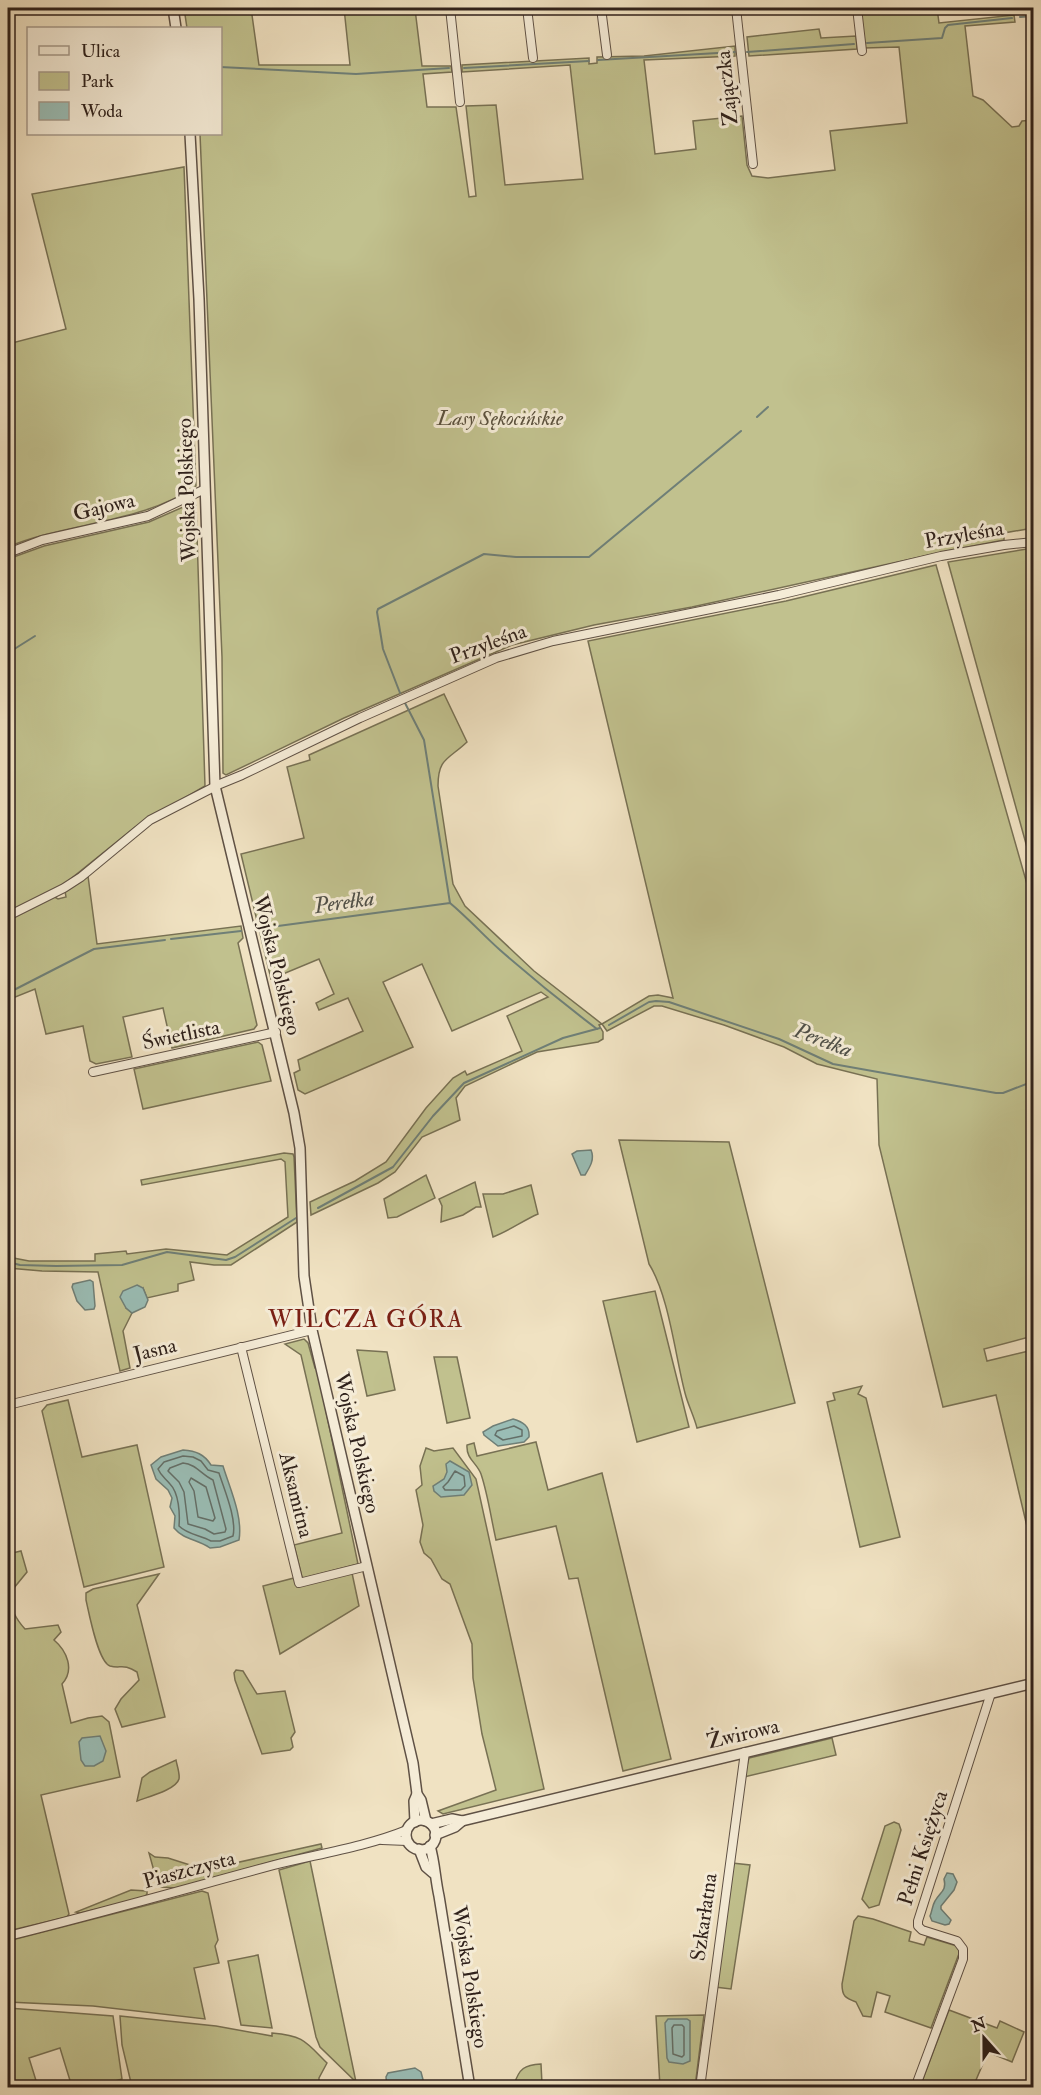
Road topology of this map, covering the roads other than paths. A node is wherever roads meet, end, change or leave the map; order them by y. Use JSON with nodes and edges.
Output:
{"nodes":[{"id":1,"x":173,"y":8,"type":"edge"},
{"id":2,"x":450,"y":8,"type":"edge"},
{"id":3,"x":527,"y":8,"type":"edge"},
{"id":4,"x":601,"y":8,"type":"edge"},
{"id":5,"x":736,"y":8,"type":"edge"},
{"id":6,"x":857,"y":8,"type":"edge"},
{"id":7,"x":176,"y":27,"type":"edge"},
{"id":8,"x":862,"y":51,"type":"dead end"},
{"id":9,"x":607,"y":55,"type":"dead end"},
{"id":10,"x":533,"y":58,"type":"dead end"},
{"id":11,"x":460,"y":102,"type":"dead end"},
{"id":12,"x":190,"y":135,"type":"edge"},
{"id":13,"x":753,"y":164,"type":"dead end"},
{"id":14,"x":205,"y":489,"type":"junction"},
{"id":15,"x":1034,"y":542,"type":"edge"},
{"id":16,"x":8,"y":553,"type":"edge"},
{"id":17,"x":215,"y":786,"type":"junction"},
{"id":18,"x":8,"y":916,"type":"edge"},
{"id":19,"x":276,"y":1032,"type":"junction"},
{"id":20,"x":93,"y":1072,"type":"dead end"},
{"id":21,"x":312,"y":1330,"type":"junction"},
{"id":22,"x":241,"y":1347,"type":"junction"},
{"id":23,"x":8,"y":1406,"type":"edge"},
{"id":24,"x":367,"y":1566,"type":"junction"},
{"id":25,"x":1034,"y":1683,"type":"edge"},
{"id":26,"x":991,"y":1693,"type":"junction"},
{"id":27,"x":745,"y":1752,"type":"junction"},
{"id":28,"x":417,"y":1794,"type":"junction"},
{"id":29,"x":462,"y":1821,"type":"junction"},
{"id":30,"x":415,"y":1822,"type":"junction"},
{"id":31,"x":428,"y":1822,"type":"junction"},
{"id":32,"x":407,"y":1830,"type":"junction"},
{"id":33,"x":435,"y":1835,"type":"junction"},
{"id":34,"x":381,"y":1840,"type":"junction"},
{"id":35,"x":407,"y":1840,"type":"junction"},
{"id":36,"x":430,"y":1846,"type":"junction"},
{"id":37,"x":419,"y":1849,"type":"junction"},
{"id":38,"x":433,"y":1873,"type":"junction"},
{"id":39,"x":8,"y":1936,"type":"edge"},
{"id":40,"x":470,"y":2088,"type":"edge"},
{"id":41,"x":700,"y":2088,"type":"edge"},
{"id":42,"x":915,"y":2088,"type":"edge"}],
"edges":[{"from":1,"to":7,"type":"street"},
{"from":2,"to":11,"type":"street"},
{"from":3,"to":10,"type":"street"},
{"from":4,"to":9,"type":"street"},
{"from":5,"to":13,"type":"street","name":"Zajączka"},
{"from":6,"to":8,"type":"street"},
{"from":12,"to":14,"type":"street","name":"Wojska Polskiego"},
{"from":14,"to":16,"type":"street","name":"Gajowa"},
{"from":14,"to":17,"type":"street","name":"Wojska Polskiego"},
{"from":15,"to":17,"type":"street","name":"Przyleśna"},
{"from":17,"to":18,"type":"street","name":"Przyleśna"},
{"from":17,"to":19,"type":"street","name":"Wojska Polskiego"},
{"from":19,"to":20,"type":"street","name":"Świetlista"},
{"from":19,"to":21,"type":"street","name":"Wojska Polskiego"},
{"from":21,"to":22,"type":"street","name":"Jasna"},
{"from":21,"to":24,"type":"street","name":"Wojska Polskiego"},
{"from":22,"to":23,"type":"street","name":"Jasna"},
{"from":22,"to":24,"type":"street","name":"Aksamitna"},
{"from":24,"to":28,"type":"street","name":"Wojska Polskiego"},
{"from":25,"to":26,"type":"street","name":"Żwirowa"},
{"from":26,"to":27,"type":"street","name":"Żwirowa"},
{"from":26,"to":42,"type":"street","name":"Pełni Księżyca"},
{"from":27,"to":29,"type":"street","name":"Żwirowa"},
{"from":27,"to":41,"type":"street","name":"Szkarłatna"},
{"from":28,"to":30,"type":"street","name":"Wojska Polskiego"},
{"from":28,"to":31,"type":"street","name":"Wojska Polskiego"},
{"from":29,"to":31,"type":"street","name":"Żwirowa"},
{"from":29,"to":33,"type":"street","name":"Żwirowa"},
{"from":30,"to":31,"type":"street"},
{"from":30,"to":32,"type":"street"},
{"from":31,"to":33,"type":"street"},
{"from":32,"to":34,"type":"street","name":"Piaszczysta"},
{"from":32,"to":35,"type":"street"},
{"from":33,"to":36,"type":"street"},
{"from":34,"to":35,"type":"street","name":"Piaszczysta"},
{"from":34,"to":39,"type":"street","name":"Piaszczysta"},
{"from":35,"to":37,"type":"street"},
{"from":36,"to":37,"type":"street"},
{"from":36,"to":38,"type":"street","name":"Wojska Polskiego"},
{"from":37,"to":38,"type":"street","name":"Wojska Polskiego"},
{"from":38,"to":40,"type":"street","name":"Wojska Polskiego"}]}
